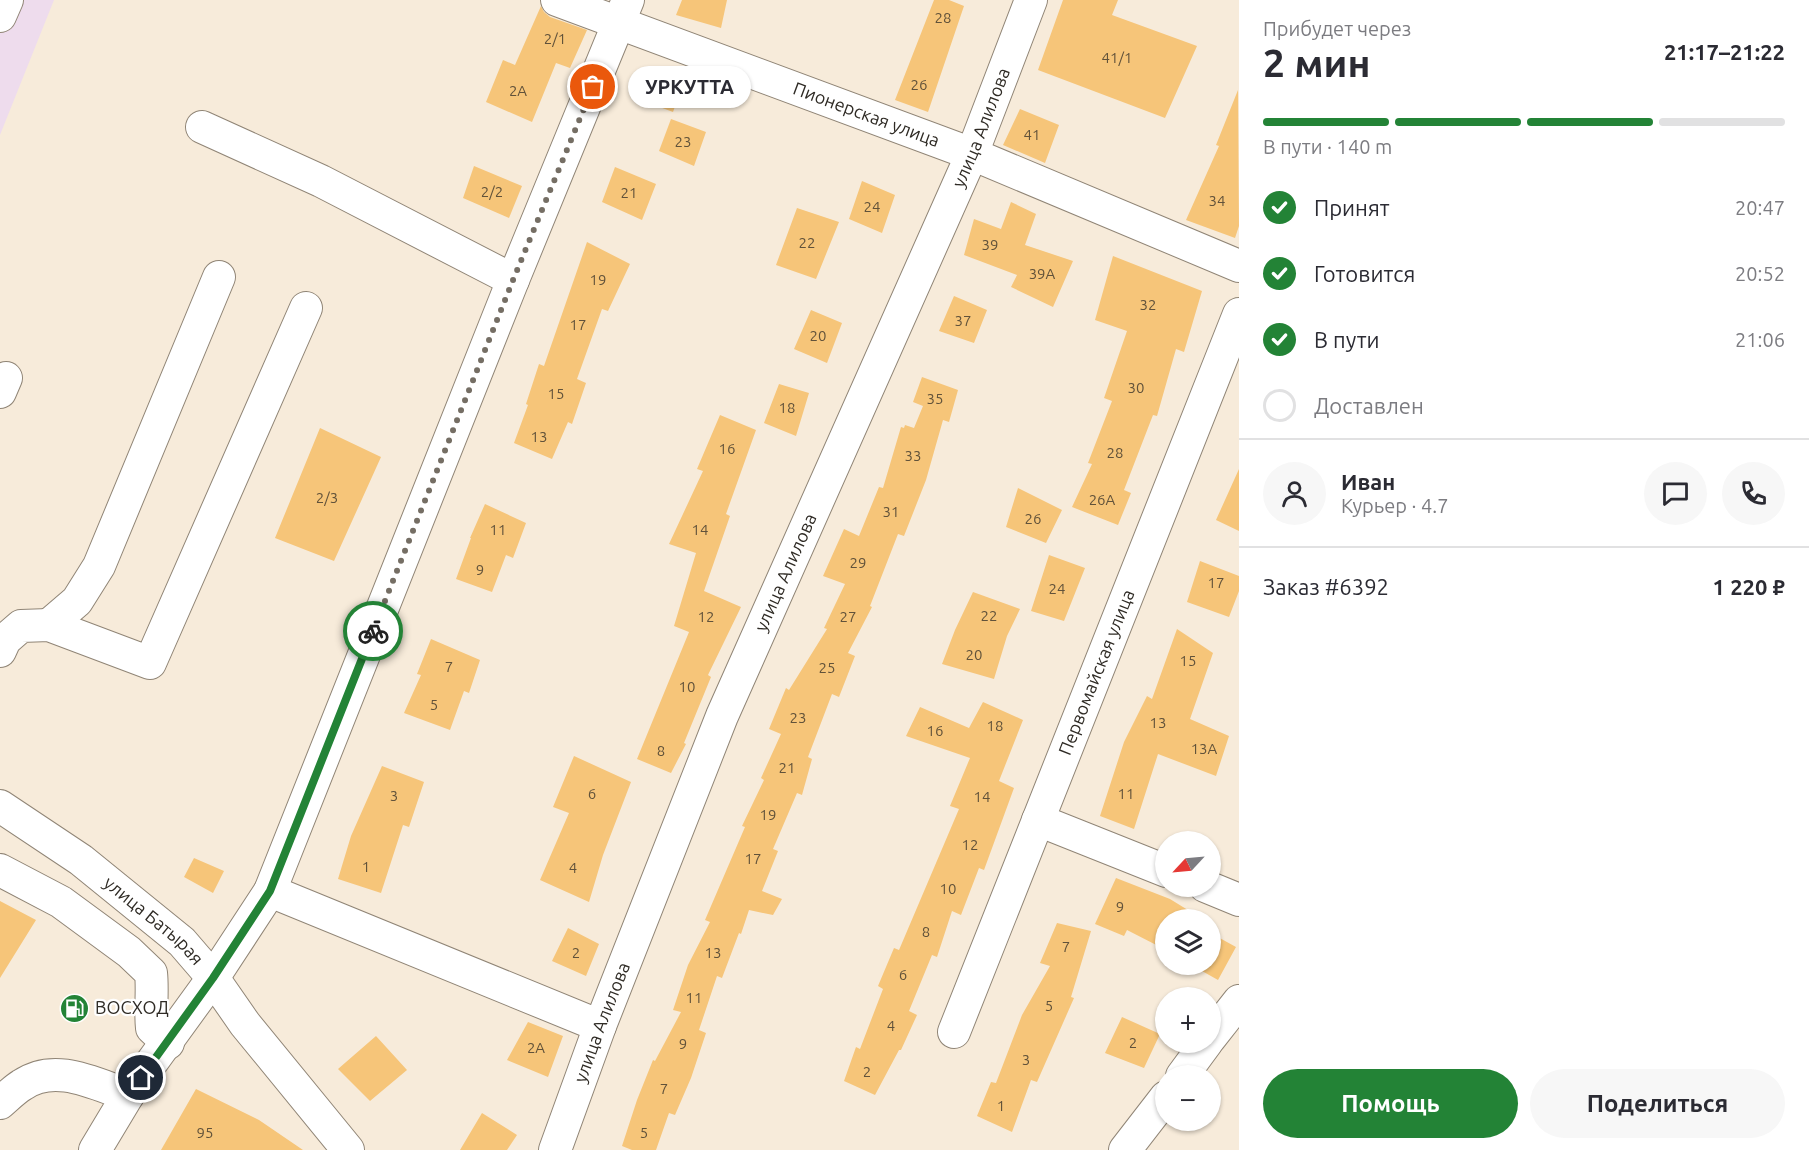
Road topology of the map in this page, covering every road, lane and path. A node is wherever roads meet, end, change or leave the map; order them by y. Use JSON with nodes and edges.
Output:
{"nodes":[{"id":1,"x":7,"y":0,"type":"edge"},
{"id":2,"x":557,"y":0,"type":"edge"},
{"id":3,"x":1031,"y":0,"type":"edge"},
{"id":4,"x":624,"y":11,"type":"edge"},
{"id":5,"x":0,"y":16,"type":"edge"},
{"id":6,"x":202,"y":127,"type":"dead end"},
{"id":7,"x":972,"y":154,"type":"junction"},
{"id":8,"x":1239,"y":266,"type":"edge"},
{"id":9,"x":219,"y":277,"type":"dead end"},
{"id":10,"x":513,"y":280,"type":"junction"},
{"id":11,"x":306,"y":308,"type":"dead end"},
{"id":12,"x":1239,"y":314,"type":"edge"},
{"id":13,"x":49,"y":625,"type":"junction"},
{"id":14,"x":0,"y":651,"type":"edge"},
{"id":15,"x":0,"y":806,"type":"edge"},
{"id":16,"x":1038,"y":820,"type":"junction"},
{"id":17,"x":81,"y":860,"type":"junction"},
{"id":18,"x":1155,"y":867,"type":"edge"},
{"id":19,"x":0,"y":870,"type":"edge"},
{"id":20,"x":270,"y":891,"type":"junction"},
{"id":21,"x":1221,"y":893,"type":"edge"},
{"id":22,"x":1239,"y":900,"type":"edge"},
{"id":23,"x":61,"y":902,"type":"junction"},
{"id":24,"x":213,"y":978,"type":"junction"},
{"id":25,"x":1239,"y":1001,"type":"edge"},
{"id":26,"x":1221,"y":1024,"type":"edge"},
{"id":27,"x":600,"y":1026,"type":"junction"},
{"id":28,"x":954,"y":1032,"type":"dead end"},
{"id":29,"x":168,"y":1043,"type":"junction"},
{"id":30,"x":128,"y":1095,"type":"junction"},
{"id":31,"x":0,"y":1103,"type":"edge"},
{"id":32,"x":1155,"y":1111,"type":"edge"},
{"id":33,"x":95,"y":1150,"type":"edge"},
{"id":34,"x":348,"y":1150,"type":"edge"},
{"id":35,"x":555,"y":1150,"type":"edge"},
{"id":36,"x":1125,"y":1150,"type":"edge"}],
"edges":[{"from":1,"to":5,"type":"street"},
{"from":2,"to":4,"type":"street","name":"Пионерская улица"},
{"from":3,"to":7,"type":"street","name":"улица Алилова"},
{"from":4,"to":7,"type":"street","name":"Пионерская улица"},
{"from":4,"to":10,"type":"street"},
{"from":6,"to":10,"type":"street"},
{"from":7,"to":8,"type":"street","name":"Пионерская улица"},
{"from":7,"to":27,"type":"street","name":"улица Алилова"},
{"from":9,"to":13,"type":"street"},
{"from":10,"to":20,"type":"street"},
{"from":11,"to":13,"type":"street"},
{"from":12,"to":16,"type":"street","name":"Первомайская улица"},
{"from":13,"to":14,"type":"street"},
{"from":15,"to":17,"type":"street","name":"улица Батырая"},
{"from":16,"to":18,"type":"street"},
{"from":16,"to":28,"type":"street","name":"Первомайская улица"},
{"from":17,"to":23,"type":"street"},
{"from":17,"to":24,"type":"street","name":"улица Батырая"},
{"from":19,"to":23,"type":"street"},
{"from":20,"to":24,"type":"street"},
{"from":20,"to":27,"type":"street"},
{"from":21,"to":22,"type":"street"},
{"from":23,"to":29,"type":"street"},
{"from":24,"to":29,"type":"street"},
{"from":24,"to":34,"type":"street","name":"улица Батырая"},
{"from":25,"to":26,"type":"street"},
{"from":27,"to":35,"type":"street","name":"улица Алилова"},
{"from":29,"to":30,"type":"street"},
{"from":30,"to":31,"type":"street"},
{"from":30,"to":33,"type":"street"},
{"from":32,"to":36,"type":"street"}]}
